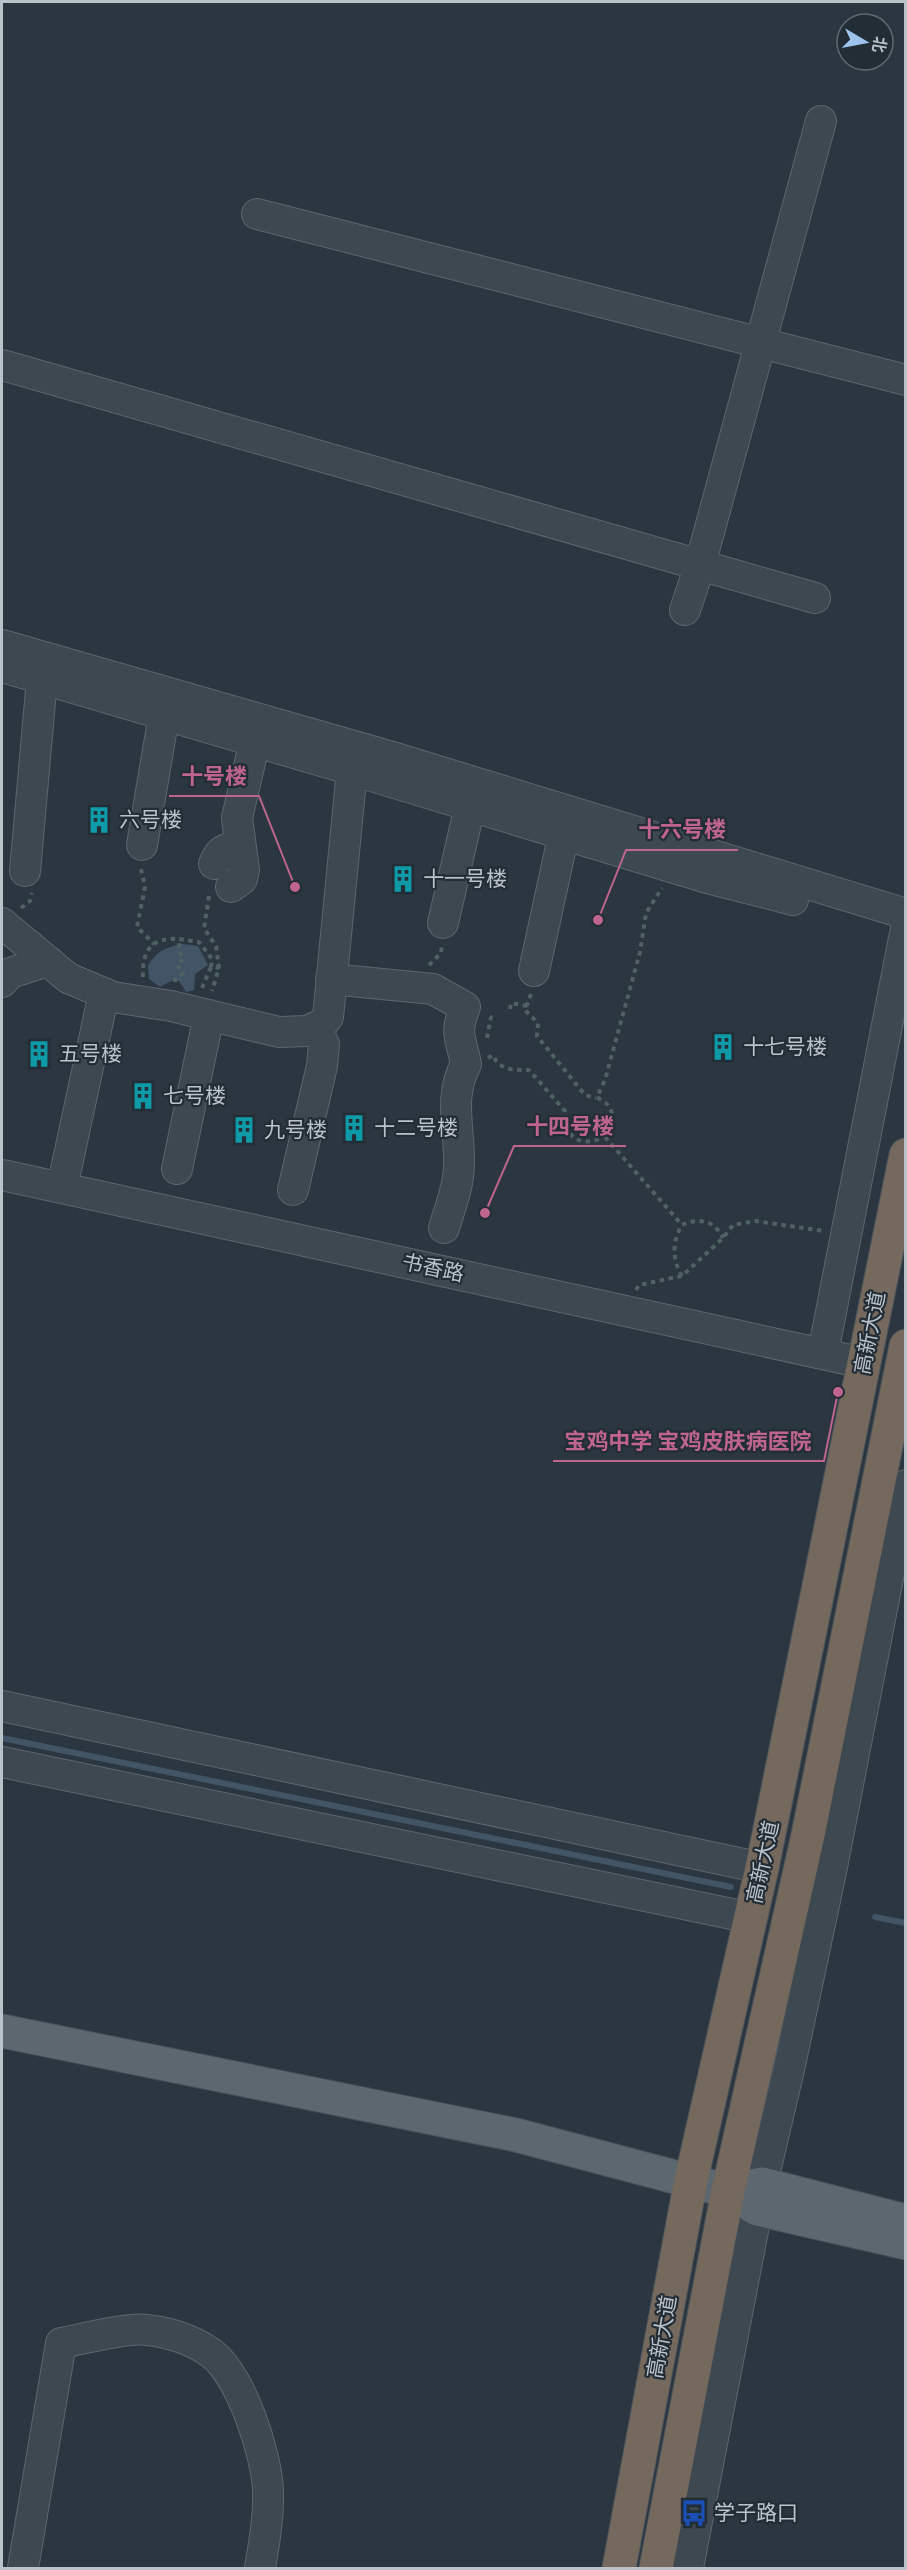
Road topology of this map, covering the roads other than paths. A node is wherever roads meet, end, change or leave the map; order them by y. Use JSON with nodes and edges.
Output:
{"nodes":[{"id":1,"x":821,"y":121,"type":"dead end"},
{"id":2,"x":257,"y":214,"type":"dead end"},
{"id":3,"x":760,"y":343,"type":"junction"},
{"id":4,"x":2,"y":365,"type":"edge"},
{"id":5,"x":906,"y":380,"type":"edge"},
{"id":6,"x":700,"y":565,"type":"junction"},
{"id":7,"x":815,"y":598,"type":"dead end"},
{"id":8,"x":685,"y":610,"type":"dead end"},
{"id":9,"x":2,"y":645,"type":"edge"},
{"id":10,"x":2,"y":668,"type":"edge"},
{"id":11,"x":42,"y":679,"type":"junction"},
{"id":12,"x":164,"y":715,"type":"junction"},
{"id":13,"x":255,"y":741,"type":"junction"},
{"id":14,"x":352,"y":770,"type":"junction"},
{"id":15,"x":470,"y":806,"type":"junction"},
{"id":16,"x":564,"y":833,"type":"junction"},
{"id":17,"x":142,"y":845,"type":"road end"},
{"id":18,"x":26,"y":871,"type":"road end"},
{"id":19,"x":218,"y":882,"type":"road end"},
{"id":20,"x":906,"y":914,"type":"edge"},
{"id":21,"x":7,"y":918,"type":"edge"},
{"id":22,"x":443,"y":923,"type":"road end"},
{"id":23,"x":905,"y":929,"type":"edge"},
{"id":24,"x":48,"y":961,"type":"junction"},
{"id":25,"x":534,"y":971,"type":"road end"},
{"id":26,"x":331,"y":979,"type":"junction"},
{"id":27,"x":2,"y":982,"type":"edge"},
{"id":28,"x":104,"y":993,"type":"junction"},
{"id":29,"x":208,"y":1015,"type":"junction"},
{"id":30,"x":316,"y":1027,"type":"junction"},
{"id":31,"x":906,"y":1155,"type":"edge"},
{"id":32,"x":177,"y":1168,"type":"dead end"},
{"id":33,"x":2,"y":1175,"type":"edge"},
{"id":34,"x":62,"y":1188,"type":"junction"},
{"id":35,"x":293,"y":1190,"type":"dead end"},
{"id":36,"x":444,"y":1228,"type":"dead end"},
{"id":37,"x":906,"y":1346,"type":"edge"},
{"id":38,"x":823,"y":1353,"type":"junction"},
{"id":39,"x":864,"y":1363,"type":"junction"},
{"id":40,"x":906,"y":1485,"type":"edge"},
{"id":41,"x":2,"y":1706,"type":"edge"},
{"id":42,"x":2,"y":1762,"type":"edge"},
{"id":43,"x":762,"y":1868,"type":"junction"},
{"id":44,"x":751,"y":1918,"type":"junction"},
{"id":45,"x":2,"y":2031,"type":"edge"},
{"id":46,"x":691,"y":2180,"type":"junction"},
{"id":47,"x":728,"y":2191,"type":"junction"},
{"id":48,"x":760,"y":2196,"type":"junction"},
{"id":49,"x":906,"y":2220,"type":"edge"},
{"id":50,"x":906,"y":2243,"type":"edge"},
{"id":51,"x":23,"y":2568,"type":"edge"},
{"id":52,"x":260,"y":2568,"type":"edge"},
{"id":53,"x":619,"y":2568,"type":"edge"},
{"id":54,"x":656,"y":2568,"type":"edge"},
{"id":55,"x":688,"y":2568,"type":"edge"}],
"edges":[{"from":1,"to":3,"type":"street"},
{"from":2,"to":3,"type":"street"},
{"from":3,"to":5,"type":"street"},
{"from":3,"to":6,"type":"street"},
{"from":4,"to":6,"type":"street"},
{"from":6,"to":7,"type":"street"},
{"from":6,"to":8,"type":"street"},
{"from":9,"to":20,"type":"street"},
{"from":10,"to":11,"type":"street"},
{"from":11,"to":12,"type":"street"},
{"from":11,"to":18,"type":"street"},
{"from":12,"to":13,"type":"street"},
{"from":12,"to":17,"type":"street"},
{"from":13,"to":14,"type":"street"},
{"from":13,"to":19,"type":"street"},
{"from":14,"to":15,"type":"street"},
{"from":14,"to":26,"type":"street"},
{"from":15,"to":16,"type":"street"},
{"from":15,"to":22,"type":"street"},
{"from":16,"to":23,"type":"street"},
{"from":16,"to":25,"type":"street"},
{"from":21,"to":24,"type":"street"},
{"from":23,"to":38,"type":"street"},
{"from":24,"to":27,"type":"street"},
{"from":24,"to":28,"type":"street"},
{"from":26,"to":30,"type":"street"},
{"from":26,"to":36,"type":"street"},
{"from":28,"to":29,"type":"street"},
{"from":28,"to":34,"type":"street"},
{"from":29,"to":30,"type":"street"},
{"from":29,"to":32,"type":"street"},
{"from":30,"to":35,"type":"street"},
{"from":31,"to":39,"type":"highway","name":"高新大道"},
{"from":33,"to":34,"type":"street","name":"书香路"},
{"from":34,"to":38,"type":"street","name":"书香路"},
{"from":37,"to":47,"type":"highway","name":"高新大道"},
{"from":38,"to":39,"type":"street","name":"书香路"},
{"from":39,"to":43,"type":"highway","name":"高新大道"},
{"from":40,"to":48,"type":"street"},
{"from":41,"to":43,"type":"street"},
{"from":42,"to":44,"type":"street"},
{"from":43,"to":44,"type":"highway","name":"高新大道"},
{"from":44,"to":46,"type":"highway","name":"高新大道"},
{"from":45,"to":46,"type":"main road"},
{"from":46,"to":47,"type":"main road"},
{"from":46,"to":53,"type":"highway","name":"高新大道"},
{"from":47,"to":48,"type":"main road"},
{"from":47,"to":54,"type":"highway","name":"高新大道"},
{"from":48,"to":49,"type":"main road"},
{"from":48,"to":50,"type":"main road"},
{"from":48,"to":55,"type":"street"},
{"from":51,"to":52,"type":"street"}]}
